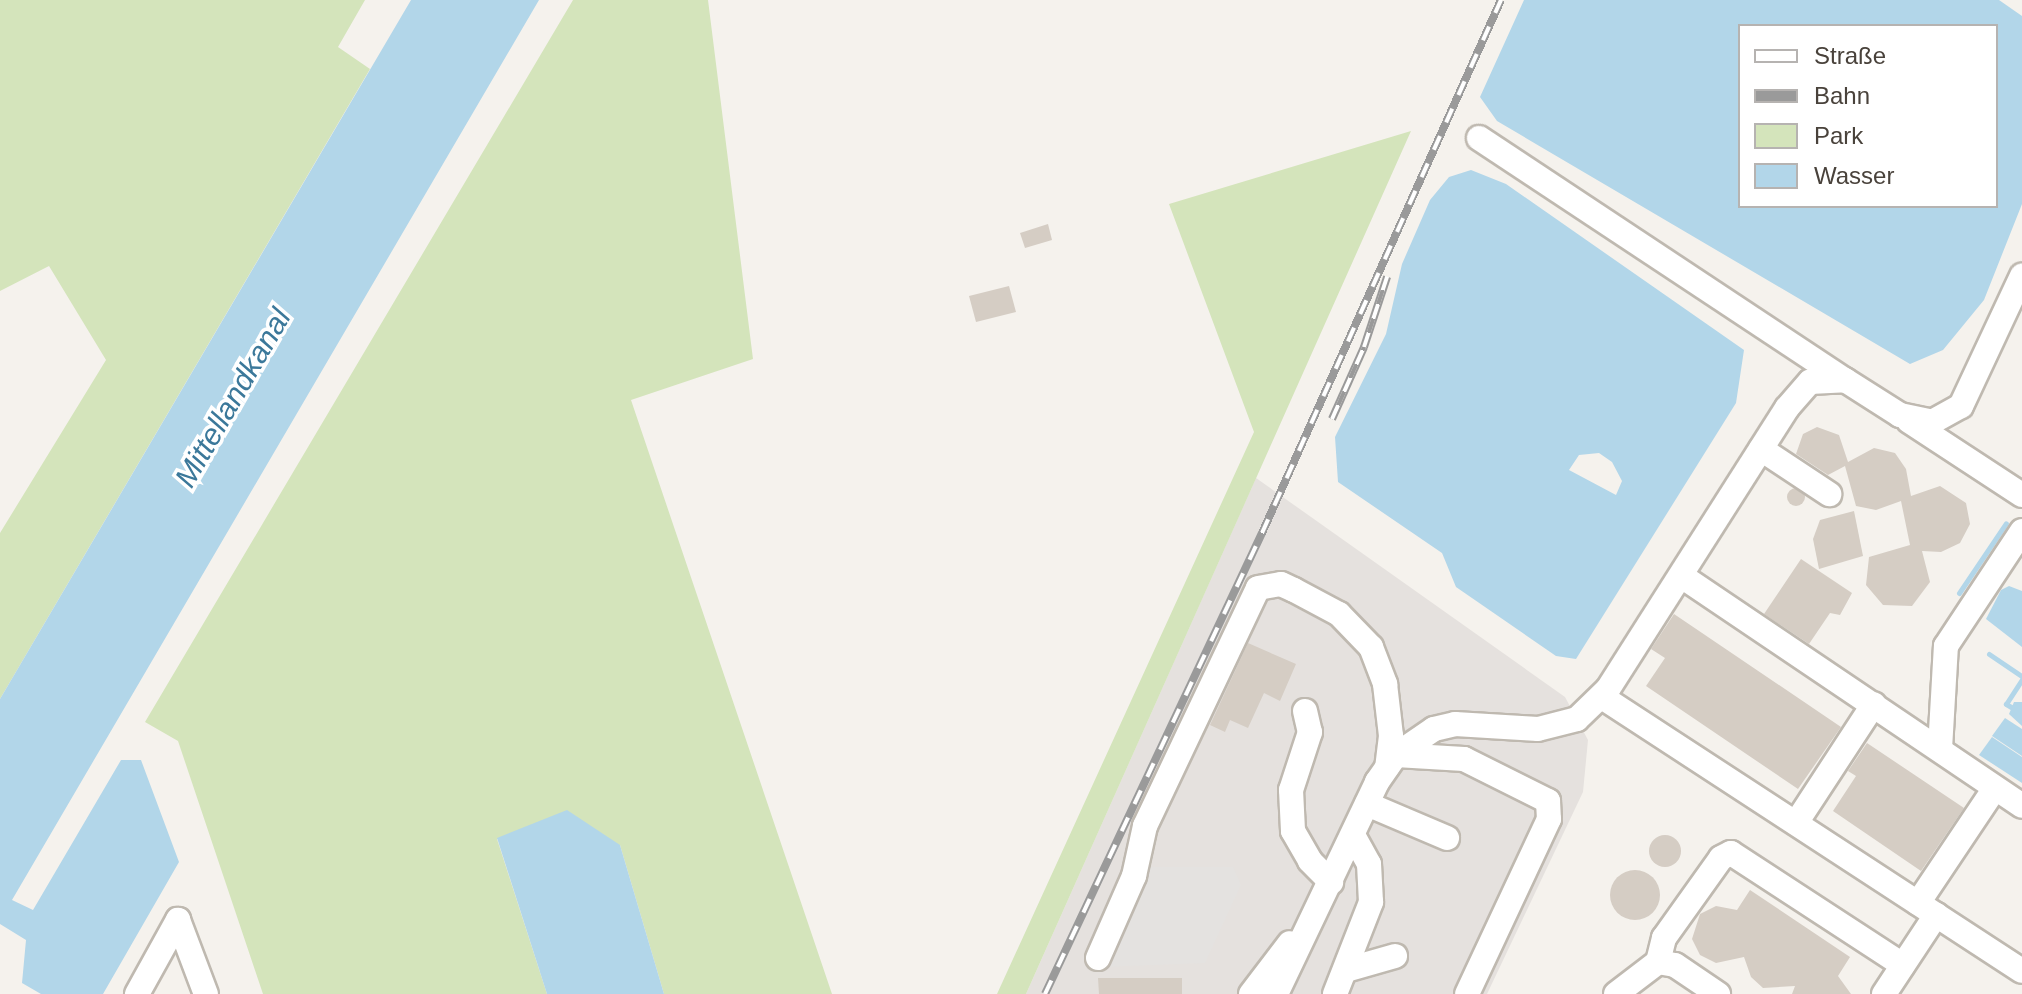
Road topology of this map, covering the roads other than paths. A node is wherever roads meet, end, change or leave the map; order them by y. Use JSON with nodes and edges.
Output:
{"nodes":[{"id":1,"x":1479,"y":138,"type":"dead end"},
{"id":2,"x":2022,"y":276,"type":"edge"},
{"id":3,"x":1845,"y":380,"type":"junction"},
{"id":4,"x":1900,"y":415,"type":"junction"},
{"id":5,"x":1761,"y":449,"type":"junction"},
{"id":6,"x":1829,"y":494,"type":"dead end"},
{"id":7,"x":2022,"y":495,"type":"edge"},
{"id":8,"x":2022,"y":531,"type":"edge"},
{"id":9,"x":1683,"y":577,"type":"junction"},
{"id":10,"x":1602,"y":697,"type":"junction"},
{"id":11,"x":1874,"y":704,"type":"junction"},
{"id":12,"x":1305,"y":711,"type":"dead end"},
{"id":13,"x":1940,"y":749,"type":"junction"},
{"id":14,"x":1391,"y":761,"type":"junction"},
{"id":15,"x":1995,"y":788,"type":"junction"},
{"id":16,"x":1367,"y":804,"type":"junction"},
{"id":17,"x":2022,"y":806,"type":"edge"},
{"id":18,"x":1796,"y":823,"type":"junction"},
{"id":19,"x":1353,"y":835,"type":"junction"},
{"id":20,"x":1447,"y":838,"type":"dead end"},
{"id":21,"x":1326,"y":893,"type":"junction"},
{"id":22,"x":1927,"y":909,"type":"junction"},
{"id":23,"x":1395,"y":956,"type":"dead end"},
{"id":24,"x":1098,"y":958,"type":"dead end"},
{"id":25,"x":1658,"y":962,"type":"junction"},
{"id":26,"x":1903,"y":965,"type":"junction"},
{"id":27,"x":1346,"y":970,"type":"junction"},
{"id":28,"x":2022,"y":971,"type":"edge"},
{"id":29,"x":202,"y":993,"type":"edge"},
{"id":30,"x":137,"y":994,"type":"edge"},
{"id":31,"x":1251,"y":994,"type":"edge"},
{"id":32,"x":1276,"y":994,"type":"edge"},
{"id":33,"x":1335,"y":994,"type":"edge"},
{"id":34,"x":1467,"y":994,"type":"edge"},
{"id":35,"x":1616,"y":994,"type":"edge"},
{"id":36,"x":1718,"y":994,"type":"edge"},
{"id":37,"x":1884,"y":994,"type":"edge"}],
"edges":[{"from":1,"to":3,"type":"lane"},
{"from":2,"to":4,"type":"lane"},
{"from":3,"to":4,"type":"lane"},
{"from":3,"to":5,"type":"lane"},
{"from":4,"to":7,"type":"lane"},
{"from":5,"to":6,"type":"lane"},
{"from":5,"to":9,"type":"lane"},
{"from":8,"to":13,"type":"lane"},
{"from":9,"to":10,"type":"lane"},
{"from":9,"to":11,"type":"lane"},
{"from":10,"to":14,"type":"lane"},
{"from":10,"to":18,"type":"lane"},
{"from":11,"to":13,"type":"lane"},
{"from":11,"to":18,"type":"lane"},
{"from":12,"to":21,"type":"lane"},
{"from":13,"to":15,"type":"lane"},
{"from":14,"to":16,"type":"lane"},
{"from":14,"to":24,"type":"lane"},
{"from":14,"to":34,"type":"lane"},
{"from":15,"to":17,"type":"lane"},
{"from":15,"to":22,"type":"lane"},
{"from":16,"to":19,"type":"lane"},
{"from":16,"to":20,"type":"lane"},
{"from":18,"to":22,"type":"lane"},
{"from":19,"to":21,"type":"lane"},
{"from":19,"to":27,"type":"lane"},
{"from":21,"to":31,"type":"lane"},
{"from":21,"to":32,"type":"lane"},
{"from":22,"to":26,"type":"lane"},
{"from":22,"to":28,"type":"lane"},
{"from":23,"to":27,"type":"lane"},
{"from":25,"to":26,"type":"lane"},
{"from":25,"to":35,"type":"lane"},
{"from":25,"to":36,"type":"lane"},
{"from":26,"to":37,"type":"lane"},
{"from":27,"to":33,"type":"lane"},
{"from":29,"to":30,"type":"lane"}]}
